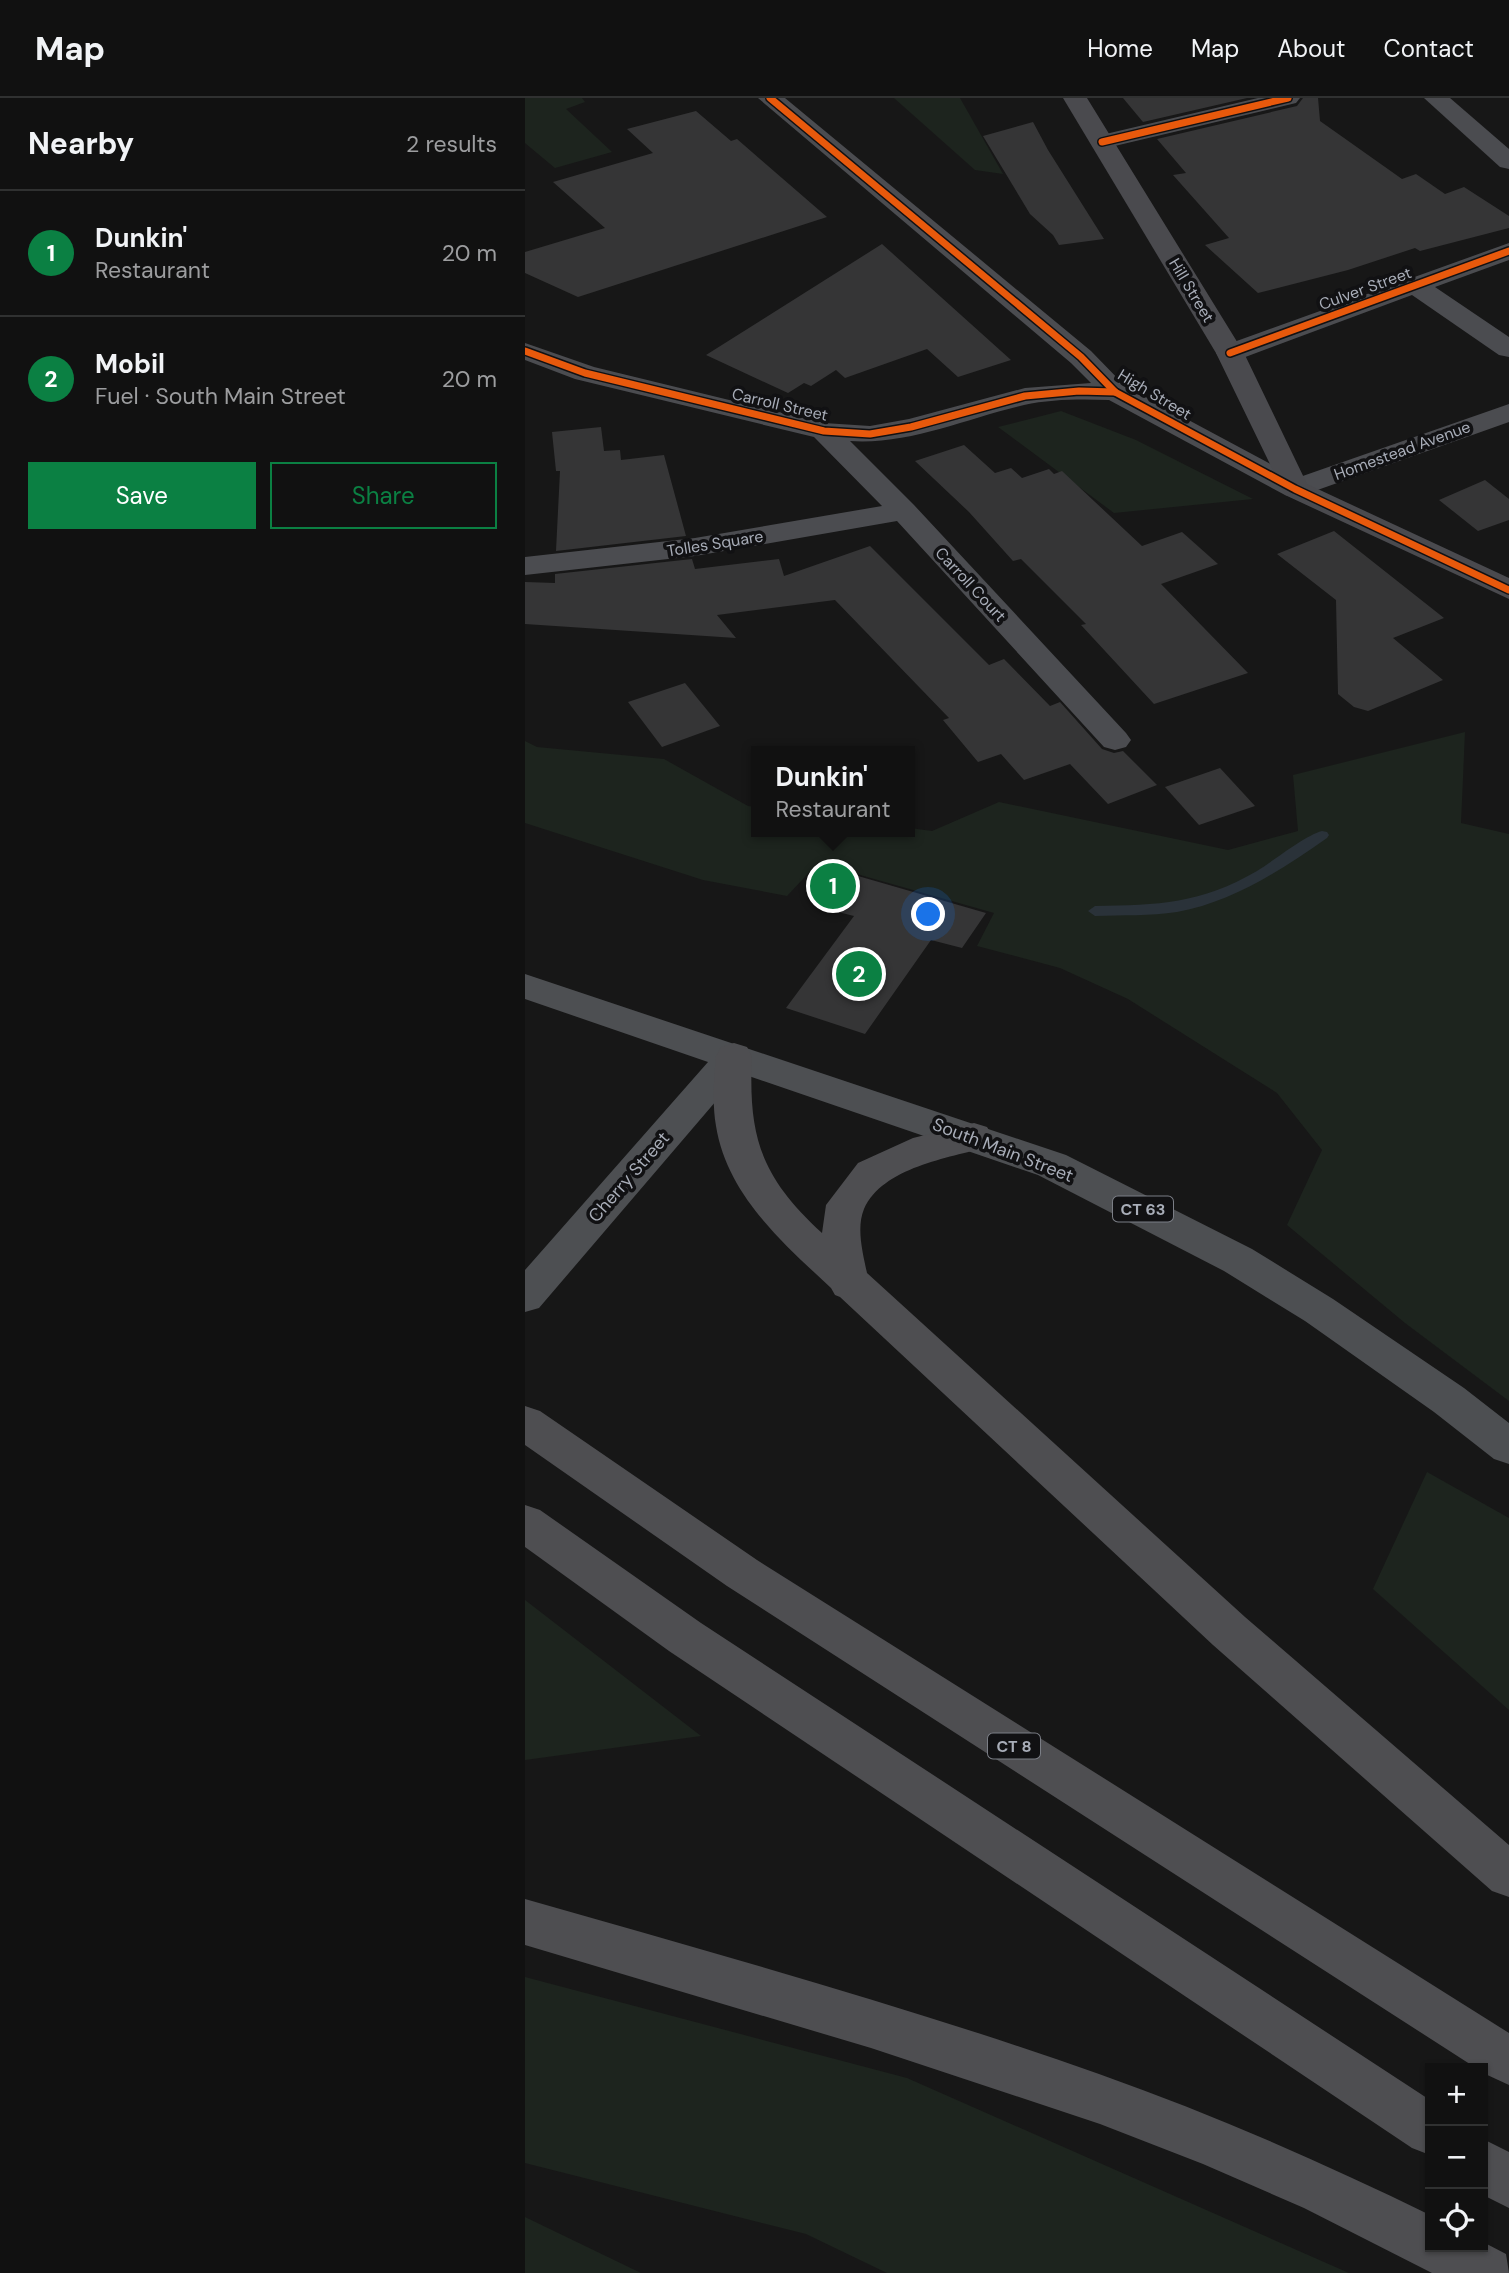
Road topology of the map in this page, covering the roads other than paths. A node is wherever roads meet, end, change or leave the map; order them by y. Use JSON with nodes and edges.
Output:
{"nodes":[{"id":1,"x":770,"y":98,"type":"edge"},
{"id":2,"x":1075,"y":98,"type":"edge"},
{"id":3,"x":1289,"y":98,"type":"edge"},
{"id":4,"x":1436,"y":98,"type":"edge"},
{"id":5,"x":1102,"y":142,"type":"junction"},
{"id":6,"x":1509,"y":162,"type":"edge"},
{"id":7,"x":1509,"y":251,"type":"edge"},
{"id":8,"x":1416,"y":286,"type":"junction"},
{"id":9,"x":1509,"y":349,"type":"edge"},
{"id":10,"x":525,"y":351,"type":"edge"},
{"id":11,"x":1230,"y":353,"type":"junction"},
{"id":12,"x":1115,"y":393,"type":"junction"},
{"id":13,"x":1509,"y":412,"type":"edge"},
{"id":14,"x":824,"y":431,"type":"junction"},
{"id":15,"x":1294,"y":489,"type":"junction"},
{"id":16,"x":904,"y":511,"type":"junction"},
{"id":17,"x":525,"y":566,"type":"edge"},
{"id":18,"x":1509,"y":590,"type":"edge"},
{"id":19,"x":1115,"y":740,"type":"dead end"},
{"id":20,"x":525,"y":986,"type":"edge"},
{"id":21,"x":734,"y":1056,"type":"junction"},
{"id":22,"x":974,"y":1137,"type":"junction"},
{"id":23,"x":849,"y":1284,"type":"junction"},
{"id":24,"x":525,"y":1297,"type":"edge"},
{"id":25,"x":525,"y":1423,"type":"edge"},
{"id":26,"x":1509,"y":1447,"type":"edge"},
{"id":27,"x":525,"y":1523,"type":"edge"},
{"id":28,"x":1509,"y":1875,"type":"edge"},
{"id":29,"x":525,"y":1922,"type":"edge"},
{"id":30,"x":1509,"y":2061,"type":"edge"},
{"id":31,"x":1425,"y":2127,"type":"edge"},
{"id":32,"x":1488,"y":2168,"type":"edge"},
{"id":33,"x":1509,"y":2182,"type":"edge"},
{"id":34,"x":1425,"y":2240,"type":"edge"},
{"id":35,"x":1447,"y":2252,"type":"edge"},
{"id":36,"x":1487,"y":2273,"type":"edge"}],
"edges":[{"from":1,"to":12,"type":"street","name":"High Street"},
{"from":2,"to":5,"type":"street","name":"Hill Street"},
{"from":3,"to":5,"type":"street"},
{"from":4,"to":6,"type":"street"},
{"from":5,"to":11,"type":"street","name":"Hill Street"},
{"from":7,"to":8,"type":"street","name":"Culver Street"},
{"from":8,"to":9,"type":"street"},
{"from":8,"to":11,"type":"street","name":"Culver Street"},
{"from":10,"to":14,"type":"street","name":"Carroll Street"},
{"from":11,"to":15,"type":"street","name":"Hill Street"},
{"from":12,"to":14,"type":"street","name":"Carroll Street"},
{"from":12,"to":15,"type":"street","name":"High Street"},
{"from":13,"to":15,"type":"street","name":"Homestead Avenue"},
{"from":14,"to":16,"type":"street","name":"Carroll Court"},
{"from":15,"to":18,"type":"street","name":"High Street"},
{"from":16,"to":17,"type":"street","name":"Tolles Square"},
{"from":16,"to":19,"type":"street","name":"Carroll Court"},
{"from":20,"to":21,"type":"main road","name":"South Main Street"},
{"from":21,"to":22,"type":"main road","name":"South Main Street","number":"CT 63"},
{"from":21,"to":23,"type":"highway"},
{"from":21,"to":24,"type":"main road","name":"Cherry Street"},
{"from":22,"to":23,"type":"highway"},
{"from":22,"to":26,"type":"main road","name":"South Main Street","number":"CT 63"},
{"from":23,"to":28,"type":"highway"},
{"from":25,"to":30,"type":"highway","number":"CT 8"},
{"from":27,"to":31,"type":"highway"},
{"from":29,"to":34,"type":"highway"},
{"from":32,"to":33,"type":"highway"},
{"from":35,"to":36,"type":"highway"}]}
